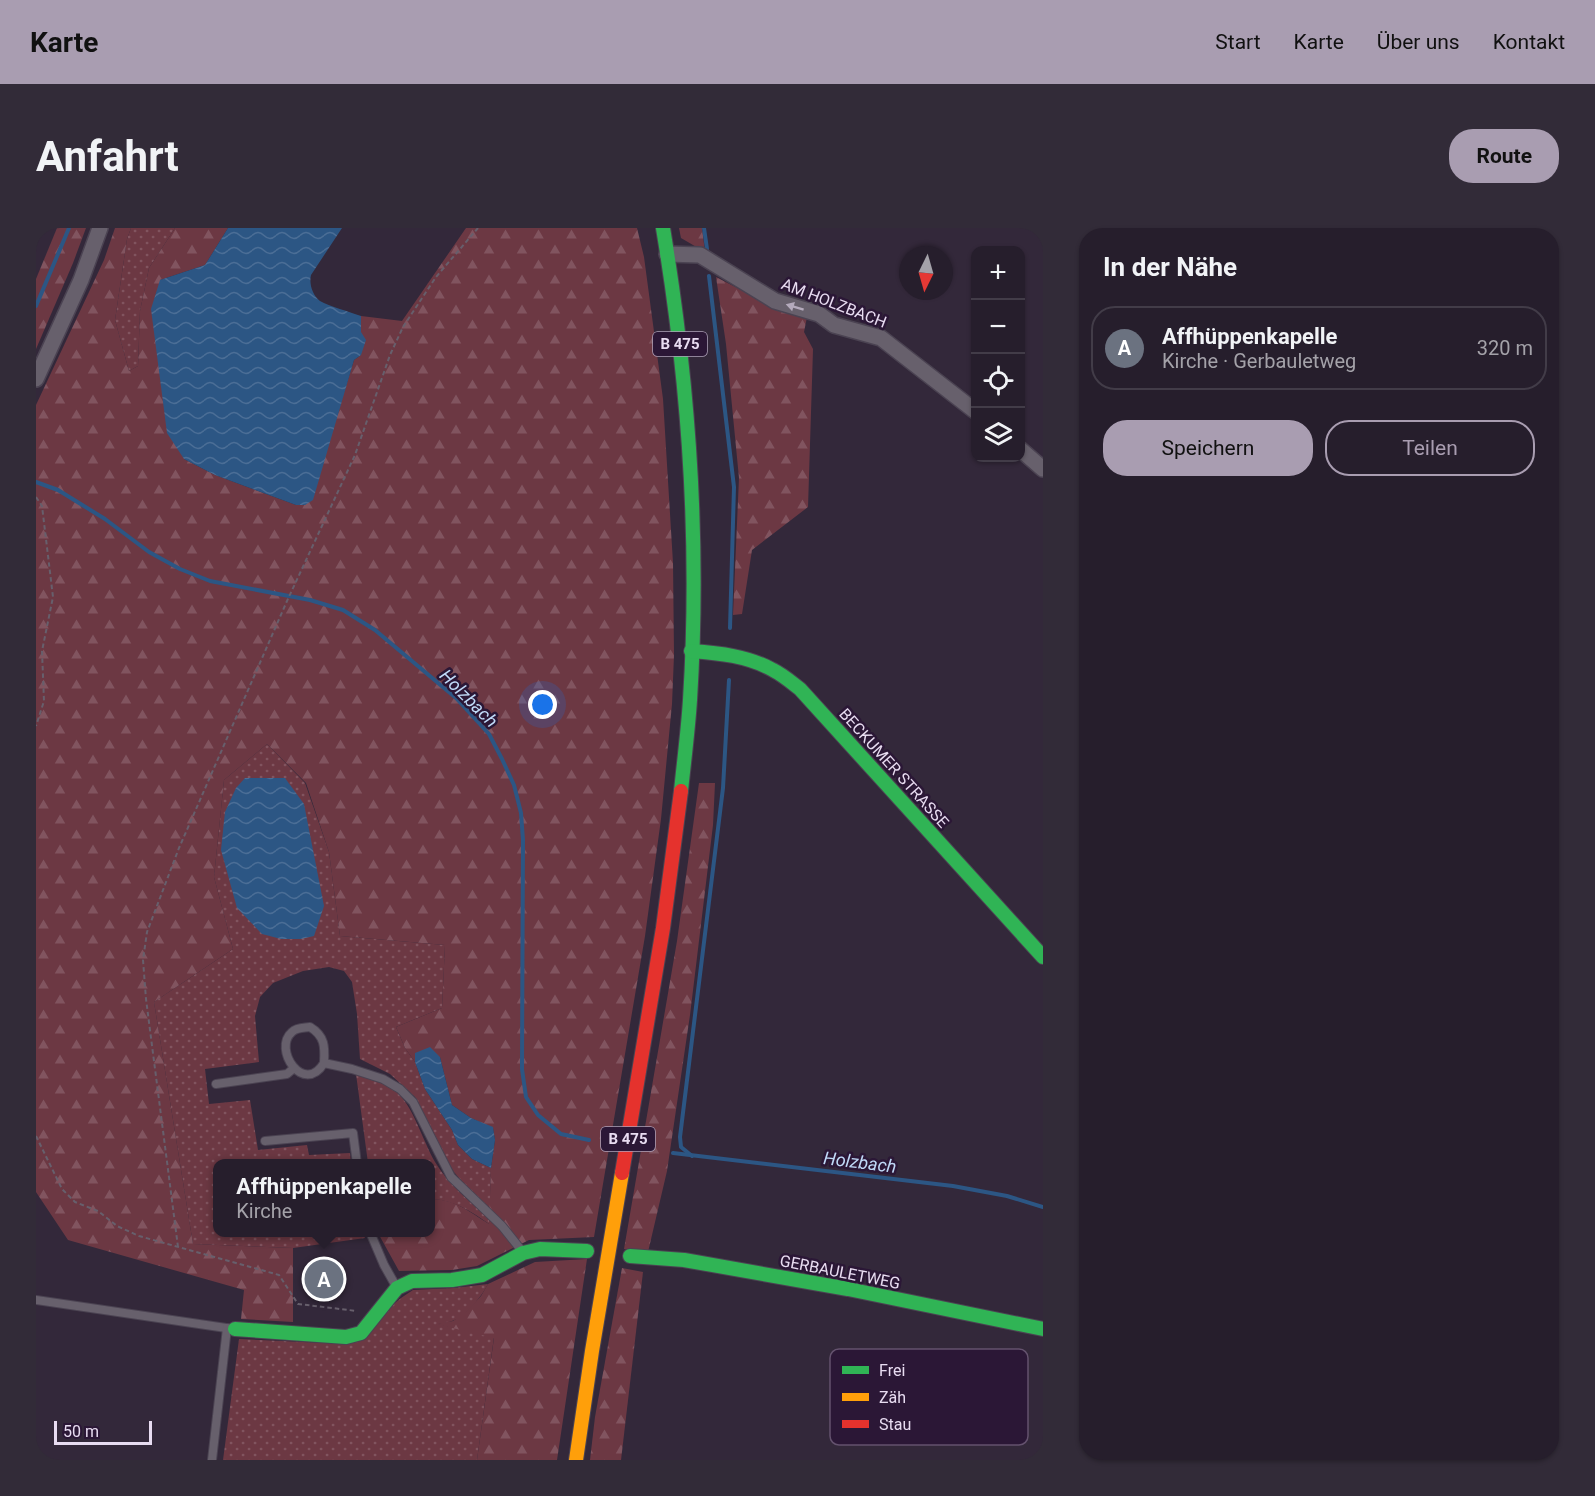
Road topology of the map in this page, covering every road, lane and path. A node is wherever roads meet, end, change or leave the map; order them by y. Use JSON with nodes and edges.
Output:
{"nodes":[{"id":1,"x":100,"y":228,"type":"edge"},
{"id":2,"x":478,"y":228,"type":"edge"},
{"id":3,"x":663,"y":228,"type":"edge"},
{"id":4,"x":668,"y":254,"type":"junction"},
{"id":5,"x":36,"y":379,"type":"edge"},
{"id":6,"x":971,"y":408,"type":"edge"},
{"id":7,"x":1025,"y":453,"type":"edge"},
{"id":8,"x":1043,"y":469,"type":"edge"},
{"id":9,"x":36,"y":497,"type":"edge"},
{"id":10,"x":692,"y":651,"type":"junction"},
{"id":11,"x":36,"y":726,"type":"edge"},
{"id":12,"x":1043,"y":957,"type":"edge"},
{"id":13,"x":324,"y":1063,"type":"junction"},
{"id":14,"x":294,"y":1068,"type":"junction"},
{"id":15,"x":216,"y":1084,"type":"dead end"},
{"id":16,"x":36,"y":1136,"type":"edge"},
{"id":17,"x":265,"y":1141,"type":"dead end"},
{"id":18,"x":356,"y":1159,"type":"edge"},
{"id":19,"x":372,"y":1237,"type":"edge"},
{"id":20,"x":178,"y":1247,"type":"junction"},
{"id":21,"x":587,"y":1251,"type":"dead end"},
{"id":22,"x":523,"y":1253,"type":"junction"},
{"id":23,"x":630,"y":1256,"type":"dead end"},
{"id":24,"x":397,"y":1288,"type":"junction"},
{"id":25,"x":36,"y":1300,"type":"edge"},
{"id":26,"x":377,"y":1313,"type":"junction"},
{"id":27,"x":231,"y":1329,"type":"junction"},
{"id":28,"x":1043,"y":1329,"type":"edge"},
{"id":29,"x":212,"y":1460,"type":"edge"},
{"id":30,"x":576,"y":1460,"type":"edge"}],
"edges":[{"from":1,"to":5,"type":"street"},
{"from":2,"to":20,"type":"path"},
{"from":3,"to":4,"type":"street","number":"B 475"},
{"from":6,"to":4,"type":"street","name":"AM HOLZBACH","one_way":true},
{"from":4,"to":10,"type":"street","number":"B 475"},
{"from":7,"to":8,"type":"street"},
{"from":9,"to":11,"type":"path"},
{"from":10,"to":12,"type":"street","name":"BECKUMER STRASSE"},
{"from":10,"to":30,"type":"street","number":"B 475"},
{"from":13,"to":14,"type":"lane"},
{"from":13,"to":14,"type":"lane"},
{"from":13,"to":22,"type":"lane"},
{"from":14,"to":15,"type":"lane"},
{"from":16,"to":20,"type":"path"},
{"from":17,"to":18,"type":"lane"},
{"from":19,"to":24,"type":"lane"},
{"from":20,"to":26,"type":"path"},
{"from":21,"to":22,"type":"street"},
{"from":22,"to":24,"type":"street"},
{"from":23,"to":28,"type":"street","name":"GERBAULETWEG"},
{"from":24,"to":26,"type":"street"},
{"from":25,"to":27,"type":"lane"},
{"from":26,"to":27,"type":"street"},
{"from":27,"to":29,"type":"lane"}]}
